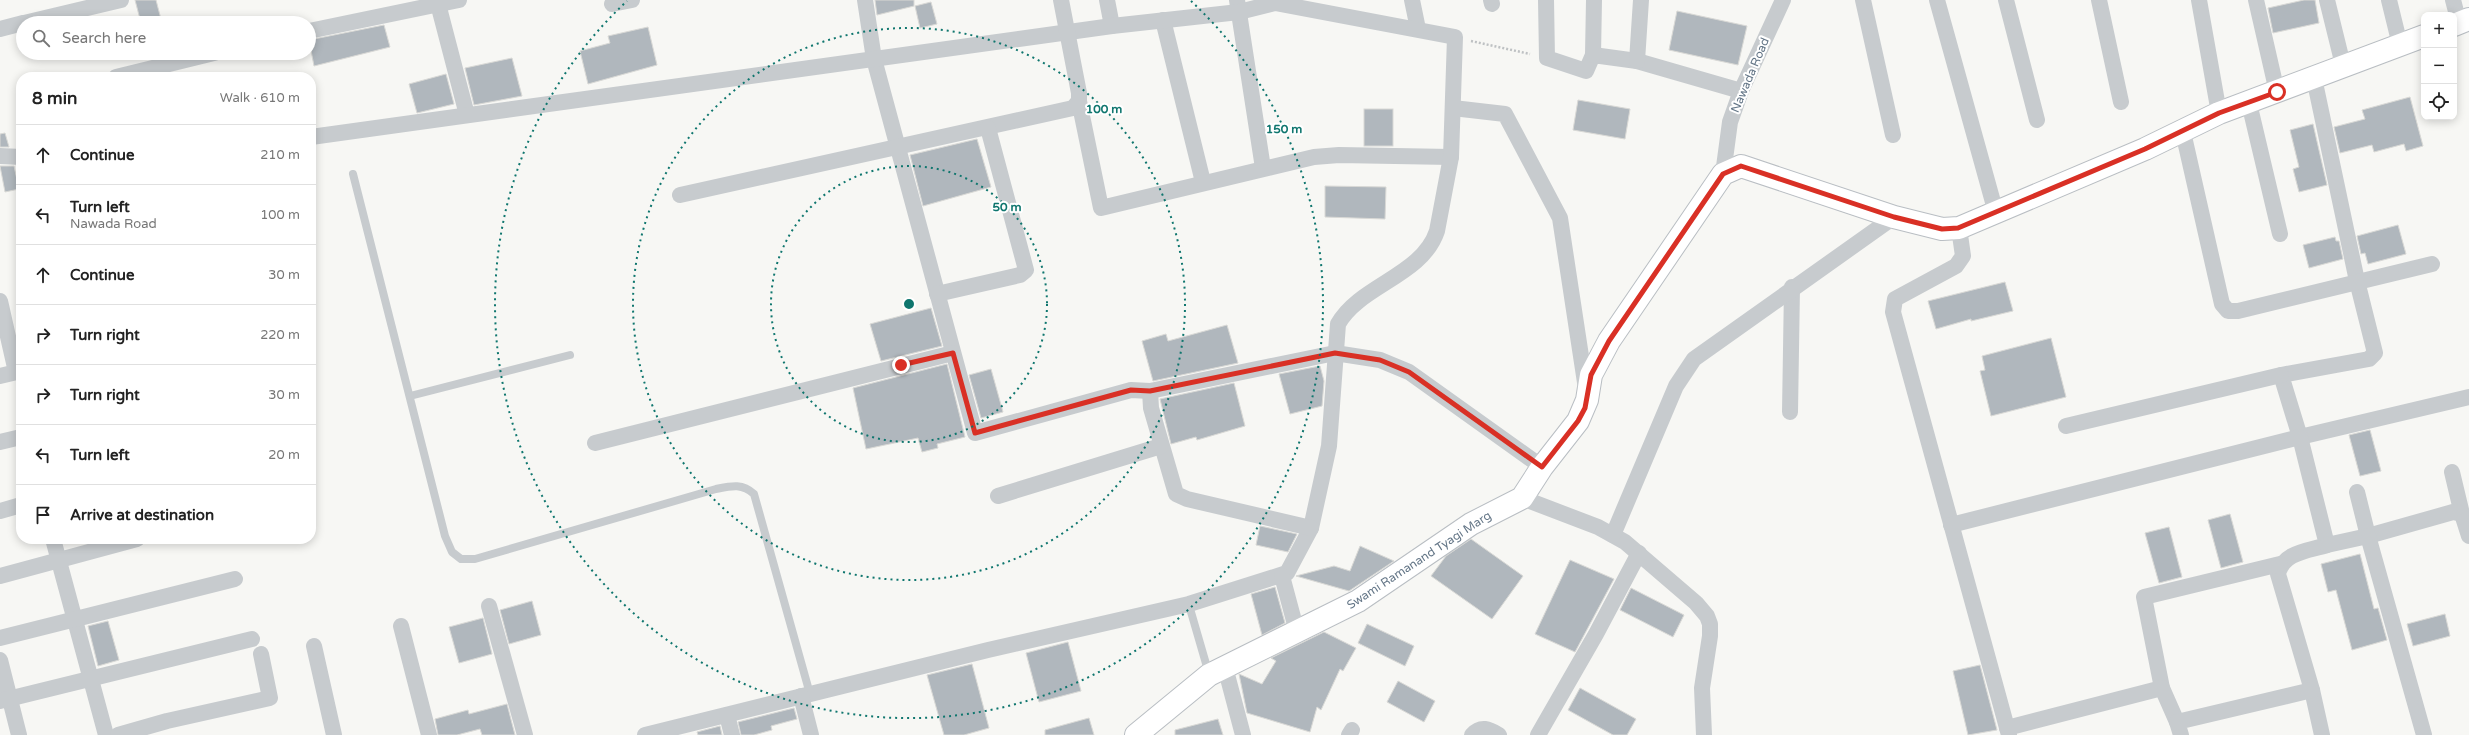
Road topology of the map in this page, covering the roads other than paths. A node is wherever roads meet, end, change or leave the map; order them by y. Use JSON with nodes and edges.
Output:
{"nodes":[{"id":1,"x":121,"y":0,"type":"edge"},
{"id":2,"x":459,"y":0,"type":"edge"},
{"id":3,"x":632,"y":0,"type":"edge"},
{"id":4,"x":865,"y":0,"type":"edge"},
{"id":5,"x":1061,"y":0,"type":"edge"},
{"id":6,"x":1107,"y":0,"type":"edge"},
{"id":7,"x":1412,"y":0,"type":"edge"},
{"id":8,"x":1546,"y":0,"type":"edge"},
{"id":9,"x":1594,"y":0,"type":"edge"},
{"id":10,"x":1641,"y":0,"type":"edge"},
{"id":11,"x":1783,"y":0,"type":"edge"},
{"id":12,"x":1863,"y":0,"type":"edge"},
{"id":13,"x":1937,"y":0,"type":"edge"},
{"id":14,"x":2006,"y":0,"type":"edge"},
{"id":15,"x":2099,"y":0,"type":"edge"},
{"id":16,"x":2199,"y":0,"type":"edge"},
{"id":17,"x":2256,"y":0,"type":"edge"},
{"id":18,"x":2327,"y":0,"type":"edge"},
{"id":19,"x":2389,"y":0,"type":"edge"},
{"id":20,"x":2453,"y":0,"type":"edge"},
{"id":21,"x":1275,"y":2,"type":"edge"},
{"id":22,"x":438,"y":3,"type":"edge"},
{"id":23,"x":612,"y":4,"type":"dead end"},
{"id":24,"x":1238,"y":6,"type":"edge"},
{"id":25,"x":1340,"y":8,"type":"edge"},
{"id":26,"x":54,"y":16,"type":"edge"},
{"id":27,"x":1163,"y":20,"type":"junction"},
{"id":28,"x":2461,"y":23,"type":"edge"},
{"id":29,"x":16,"y":25,"type":"edge"},
{"id":30,"x":1112,"y":26,"type":"junction"},
{"id":31,"x":0,"y":29,"type":"edge"},
{"id":32,"x":316,"y":29,"type":"edge"},
{"id":33,"x":1418,"y":29,"type":"junction"},
{"id":34,"x":1067,"y":32,"type":"junction"},
{"id":35,"x":2421,"y":37,"type":"edge"},
{"id":36,"x":2400,"y":45,"type":"junction"},
{"id":37,"x":1593,"y":54,"type":"junction"},
{"id":38,"x":874,"y":59,"type":"junction"},
{"id":39,"x":185,"y":60,"type":"edge"},
{"id":40,"x":1637,"y":62,"type":"junction"},
{"id":41,"x":2343,"y":66,"type":"junction"},
{"id":42,"x":136,"y":72,"type":"edge"},
{"id":43,"x":2314,"y":78,"type":"junction"},
{"id":44,"x":1741,"y":91,"type":"junction"},
{"id":45,"x":2277,"y":92,"type":"junction"},
{"id":46,"x":1079,"y":101,"type":"junction"},
{"id":47,"x":2121,"y":102,"type":"dead end"},
{"id":48,"x":2249,"y":103,"type":"junction"},
{"id":49,"x":1453,"y":108,"type":"junction"},
{"id":50,"x":2219,"y":113,"type":"junction"},
{"id":51,"x":467,"y":115,"type":"junction"},
{"id":52,"x":2037,"y":120,"type":"dead end"},
{"id":53,"x":988,"y":128,"type":"junction"},
{"id":54,"x":2183,"y":132,"type":"junction"},
{"id":55,"x":316,"y":135,"type":"edge"},
{"id":56,"x":1893,"y":135,"type":"dead end"},
{"id":57,"x":896,"y":148,"type":"junction"},
{"id":58,"x":0,"y":156,"type":"edge"},
{"id":59,"x":16,"y":157,"type":"edge"},
{"id":60,"x":1451,"y":158,"type":"junction"},
{"id":61,"x":1263,"y":168,"type":"junction"},
{"id":62,"x":353,"y":174,"type":"dead end"},
{"id":63,"x":1723,"y":174,"type":"junction"},
{"id":64,"x":1203,"y":182,"type":"junction"},
{"id":65,"x":680,"y":195,"type":"dead end"},
{"id":66,"x":1996,"y":213,"type":"junction"},
{"id":67,"x":1894,"y":217,"type":"junction"},
{"id":68,"x":1958,"y":228,"type":"junction"},
{"id":69,"x":2280,"y":234,"type":"dead end"},
{"id":70,"x":2432,"y":264,"type":"dead end"},
{"id":71,"x":2357,"y":281,"type":"junction"},
{"id":72,"x":1792,"y":288,"type":"junction"},
{"id":73,"x":937,"y":294,"type":"junction"},
{"id":74,"x":0,"y":301,"type":"edge"},
{"id":75,"x":953,"y":353,"type":"junction"},
{"id":76,"x":1335,"y":353,"type":"junction"},
{"id":77,"x":570,"y":355,"type":"dead end"},
{"id":78,"x":16,"y":361,"type":"edge"},
{"id":79,"x":16,"y":373,"type":"edge"},
{"id":80,"x":2281,"y":375,"type":"junction"},
{"id":81,"x":0,"y":376,"type":"edge"},
{"id":82,"x":1150,"y":391,"type":"junction"},
{"id":83,"x":410,"y":396,"type":"junction"},
{"id":84,"x":2469,"y":397,"type":"edge"},
{"id":85,"x":1587,"y":400,"type":"junction"},
{"id":86,"x":1790,"y":412,"type":"dead end"},
{"id":87,"x":2066,"y":426,"type":"dead end"},
{"id":88,"x":2300,"y":437,"type":"junction"},
{"id":89,"x":16,"y":438,"type":"edge"},
{"id":90,"x":0,"y":442,"type":"edge"},
{"id":91,"x":595,"y":443,"type":"dead end"},
{"id":92,"x":1161,"y":446,"type":"junction"},
{"id":93,"x":1542,"y":467,"type":"junction"},
{"id":94,"x":2452,"y":472,"type":"dead end"},
{"id":95,"x":2357,"y":492,"type":"dead end"},
{"id":96,"x":998,"y":496,"type":"dead end"},
{"id":97,"x":1522,"y":498,"type":"junction"},
{"id":98,"x":16,"y":506,"type":"edge"},
{"id":99,"x":0,"y":511,"type":"edge"},
{"id":100,"x":2462,"y":514,"type":"junction"},
{"id":101,"x":1951,"y":525,"type":"junction"},
{"id":102,"x":1311,"y":528,"type":"junction"},
{"id":103,"x":1613,"y":535,"type":"junction"},
{"id":104,"x":2368,"y":536,"type":"junction"},
{"id":105,"x":2469,"y":536,"type":"edge"},
{"id":106,"x":54,"y":544,"type":"edge"},
{"id":107,"x":117,"y":544,"type":"edge"},
{"id":108,"x":2327,"y":545,"type":"junction"},
{"id":109,"x":1639,"y":553,"type":"junction"},
{"id":110,"x":58,"y":559,"type":"junction"},
{"id":111,"x":2280,"y":564,"type":"junction"},
{"id":112,"x":0,"y":576,"type":"edge"},
{"id":113,"x":1282,"y":576,"type":"junction"},
{"id":114,"x":235,"y":579,"type":"dead end"},
{"id":115,"x":489,"y":606,"type":"dead end"},
{"id":116,"x":1191,"y":612,"type":"dead end"},
{"id":117,"x":75,"y":619,"type":"junction"},
{"id":118,"x":401,"y":626,"type":"dead end"},
{"id":119,"x":1297,"y":632,"type":"junction"},
{"id":120,"x":0,"y":638,"type":"edge"},
{"id":121,"x":252,"y":639,"type":"dead end"},
{"id":122,"x":314,"y":646,"type":"dead end"},
{"id":123,"x":261,"y":654,"type":"dead end"},
{"id":124,"x":0,"y":660,"type":"edge"},
{"id":125,"x":1217,"y":671,"type":"junction"},
{"id":126,"x":91,"y":678,"type":"junction"},
{"id":127,"x":2162,"y":688,"type":"junction"},
{"id":128,"x":2312,"y":690,"type":"junction"},
{"id":129,"x":806,"y":695,"type":"junction"},
{"id":130,"x":5,"y":700,"type":"edge"},
{"id":131,"x":727,"y":715,"type":"junction"},
{"id":132,"x":2179,"y":729,"type":"edge"},
{"id":133,"x":2008,"y":731,"type":"edge"},
{"id":134,"x":653,"y":734,"type":"edge"},
{"id":135,"x":19,"y":735,"type":"edge"},
{"id":136,"x":106,"y":735,"type":"edge"},
{"id":137,"x":118,"y":735,"type":"edge"},
{"id":138,"x":334,"y":735,"type":"edge"},
{"id":139,"x":429,"y":735,"type":"edge"},
{"id":140,"x":525,"y":735,"type":"edge"},
{"id":141,"x":732,"y":735,"type":"edge"},
{"id":142,"x":811,"y":735,"type":"edge"},
{"id":143,"x":1136,"y":735,"type":"edge"},
{"id":144,"x":1243,"y":735,"type":"edge"},
{"id":145,"x":1472,"y":735,"type":"edge"},
{"id":146,"x":1499,"y":735,"type":"edge"},
{"id":147,"x":1538,"y":735,"type":"edge"},
{"id":148,"x":1704,"y":735,"type":"edge"},
{"id":149,"x":2322,"y":735,"type":"edge"},
{"id":150,"x":2424,"y":735,"type":"edge"}],
"edges":[{"from":1,"to":26,"type":"street"},
{"from":2,"to":22,"type":"street"},
{"from":3,"to":23,"type":"street"},
{"from":4,"to":38,"type":"street"},
{"from":5,"to":34,"type":"street"},
{"from":6,"to":30,"type":"street"},
{"from":7,"to":33,"type":"street"},
{"from":8,"to":37,"type":"street"},
{"from":9,"to":37,"type":"street"},
{"from":10,"to":40,"type":"street"},
{"from":11,"to":44,"type":"street","name":"Nawada Road"},
{"from":12,"to":56,"type":"street"},
{"from":13,"to":66,"type":"street"},
{"from":14,"to":52,"type":"street"},
{"from":15,"to":47,"type":"street"},
{"from":16,"to":50,"type":"street"},
{"from":17,"to":45,"type":"street"},
{"from":18,"to":41,"type":"street"},
{"from":19,"to":36,"type":"street"},
{"from":20,"to":28,"type":"street"},
{"from":21,"to":24,"type":"street"},
{"from":21,"to":25,"type":"street"},
{"from":22,"to":32,"type":"street"},
{"from":22,"to":51,"type":"street"},
{"from":24,"to":27,"type":"street"},
{"from":24,"to":61,"type":"street"},
{"from":25,"to":33,"type":"street"},
{"from":27,"to":30,"type":"street"},
{"from":27,"to":64,"type":"street"},
{"from":29,"to":31,"type":"street"},
{"from":30,"to":34,"type":"street"},
{"from":33,"to":49,"type":"street"},
{"from":34,"to":38,"type":"street"},
{"from":34,"to":46,"type":"street"},
{"from":35,"to":36,"type":"street"},
{"from":36,"to":41,"type":"street"},
{"from":37,"to":40,"type":"street"},
{"from":38,"to":51,"type":"street"},
{"from":38,"to":57,"type":"street"},
{"from":39,"to":42,"type":"street"},
{"from":40,"to":44,"type":"street"},
{"from":41,"to":43,"type":"street"},
{"from":43,"to":45,"type":"street"},
{"from":43,"to":71,"type":"street"},
{"from":44,"to":63,"type":"street","name":"Nawada Road"},
{"from":45,"to":48,"type":"street"},
{"from":46,"to":53,"type":"street"},
{"from":46,"to":64,"type":"street"},
{"from":48,"to":50,"type":"street"},
{"from":48,"to":69,"type":"street"},
{"from":49,"to":60,"type":"street"},
{"from":49,"to":85,"type":"street"},
{"from":50,"to":54,"type":"street"},
{"from":51,"to":55,"type":"street"},
{"from":53,"to":57,"type":"street"},
{"from":53,"to":73,"type":"street"},
{"from":54,"to":66,"type":"street"},
{"from":54,"to":71,"type":"street"},
{"from":57,"to":65,"type":"street"},
{"from":57,"to":73,"type":"street"},
{"from":58,"to":59,"type":"street"},
{"from":60,"to":61,"type":"street"},
{"from":60,"to":76,"type":"street"},
{"from":61,"to":64,"type":"street"},
{"from":62,"to":83,"type":"lane"},
{"from":63,"to":67,"type":"street"},
{"from":63,"to":85,"type":"street","name":"Nawada Road"},
{"from":66,"to":68,"type":"street"},
{"from":67,"to":68,"type":"street"},
{"from":67,"to":72,"type":"street"},
{"from":68,"to":101,"type":"street"},
{"from":70,"to":71,"type":"street"},
{"from":71,"to":80,"type":"street"},
{"from":72,"to":86,"type":"street"},
{"from":72,"to":103,"type":"street"},
{"from":73,"to":75,"type":"street"},
{"from":74,"to":78,"type":"street"},
{"from":75,"to":82,"type":"street"},
{"from":75,"to":91,"type":"street"},
{"from":76,"to":82,"type":"street"},
{"from":76,"to":93,"type":"street"},
{"from":76,"to":102,"type":"street"},
{"from":77,"to":83,"type":"lane"},
{"from":79,"to":81,"type":"street"},
{"from":80,"to":87,"type":"street"},
{"from":80,"to":88,"type":"street"},
{"from":82,"to":92,"type":"street"},
{"from":83,"to":129,"type":"lane"},
{"from":84,"to":88,"type":"street"},
{"from":85,"to":93,"type":"street"},
{"from":88,"to":101,"type":"street"},
{"from":88,"to":108,"type":"street"},
{"from":89,"to":90,"type":"street"},
{"from":92,"to":96,"type":"street"},
{"from":92,"to":102,"type":"street"},
{"from":93,"to":97,"type":"street"},
{"from":94,"to":100,"type":"street"},
{"from":95,"to":104,"type":"street"},
{"from":97,"to":103,"type":"street"},
{"from":97,"to":119,"type":"street","name":"Swami Ramanand Tyagi Marg"},
{"from":98,"to":99,"type":"street"},
{"from":100,"to":104,"type":"street"},
{"from":100,"to":105,"type":"street"},
{"from":101,"to":133,"type":"street"},
{"from":102,"to":113,"type":"street"},
{"from":103,"to":109,"type":"street"},
{"from":104,"to":108,"type":"street"},
{"from":104,"to":150,"type":"street"},
{"from":106,"to":110,"type":"street"},
{"from":107,"to":110,"type":"street"},
{"from":108,"to":111,"type":"street"},
{"from":109,"to":147,"type":"street"},
{"from":109,"to":148,"type":"street"},
{"from":110,"to":112,"type":"street"},
{"from":110,"to":117,"type":"street"},
{"from":111,"to":127,"type":"street"},
{"from":111,"to":128,"type":"street"},
{"from":113,"to":119,"type":"street"},
{"from":113,"to":129,"type":"street"},
{"from":114,"to":117,"type":"street"},
{"from":115,"to":140,"type":"street"},
{"from":116,"to":125,"type":"lane"},
{"from":117,"to":120,"type":"street"},
{"from":117,"to":126,"type":"street"},
{"from":118,"to":139,"type":"street"},
{"from":119,"to":125,"type":"street","name":"Swami Ramanand Tyagi Marg"},
{"from":121,"to":126,"type":"street"},
{"from":122,"to":138,"type":"street"},
{"from":123,"to":137,"type":"street"},
{"from":124,"to":130,"type":"street"},
{"from":125,"to":143,"type":"street","name":"Swami Ramanand Tyagi Marg"},
{"from":125,"to":144,"type":"street"},
{"from":126,"to":130,"type":"street"},
{"from":126,"to":136,"type":"street"},
{"from":127,"to":132,"type":"street"},
{"from":127,"to":133,"type":"street"},
{"from":128,"to":132,"type":"street"},
{"from":128,"to":149,"type":"street"},
{"from":129,"to":131,"type":"street"},
{"from":129,"to":142,"type":"street"},
{"from":130,"to":135,"type":"street"},
{"from":131,"to":134,"type":"street"},
{"from":131,"to":141,"type":"street"},
{"from":145,"to":146,"type":"street"}]}
